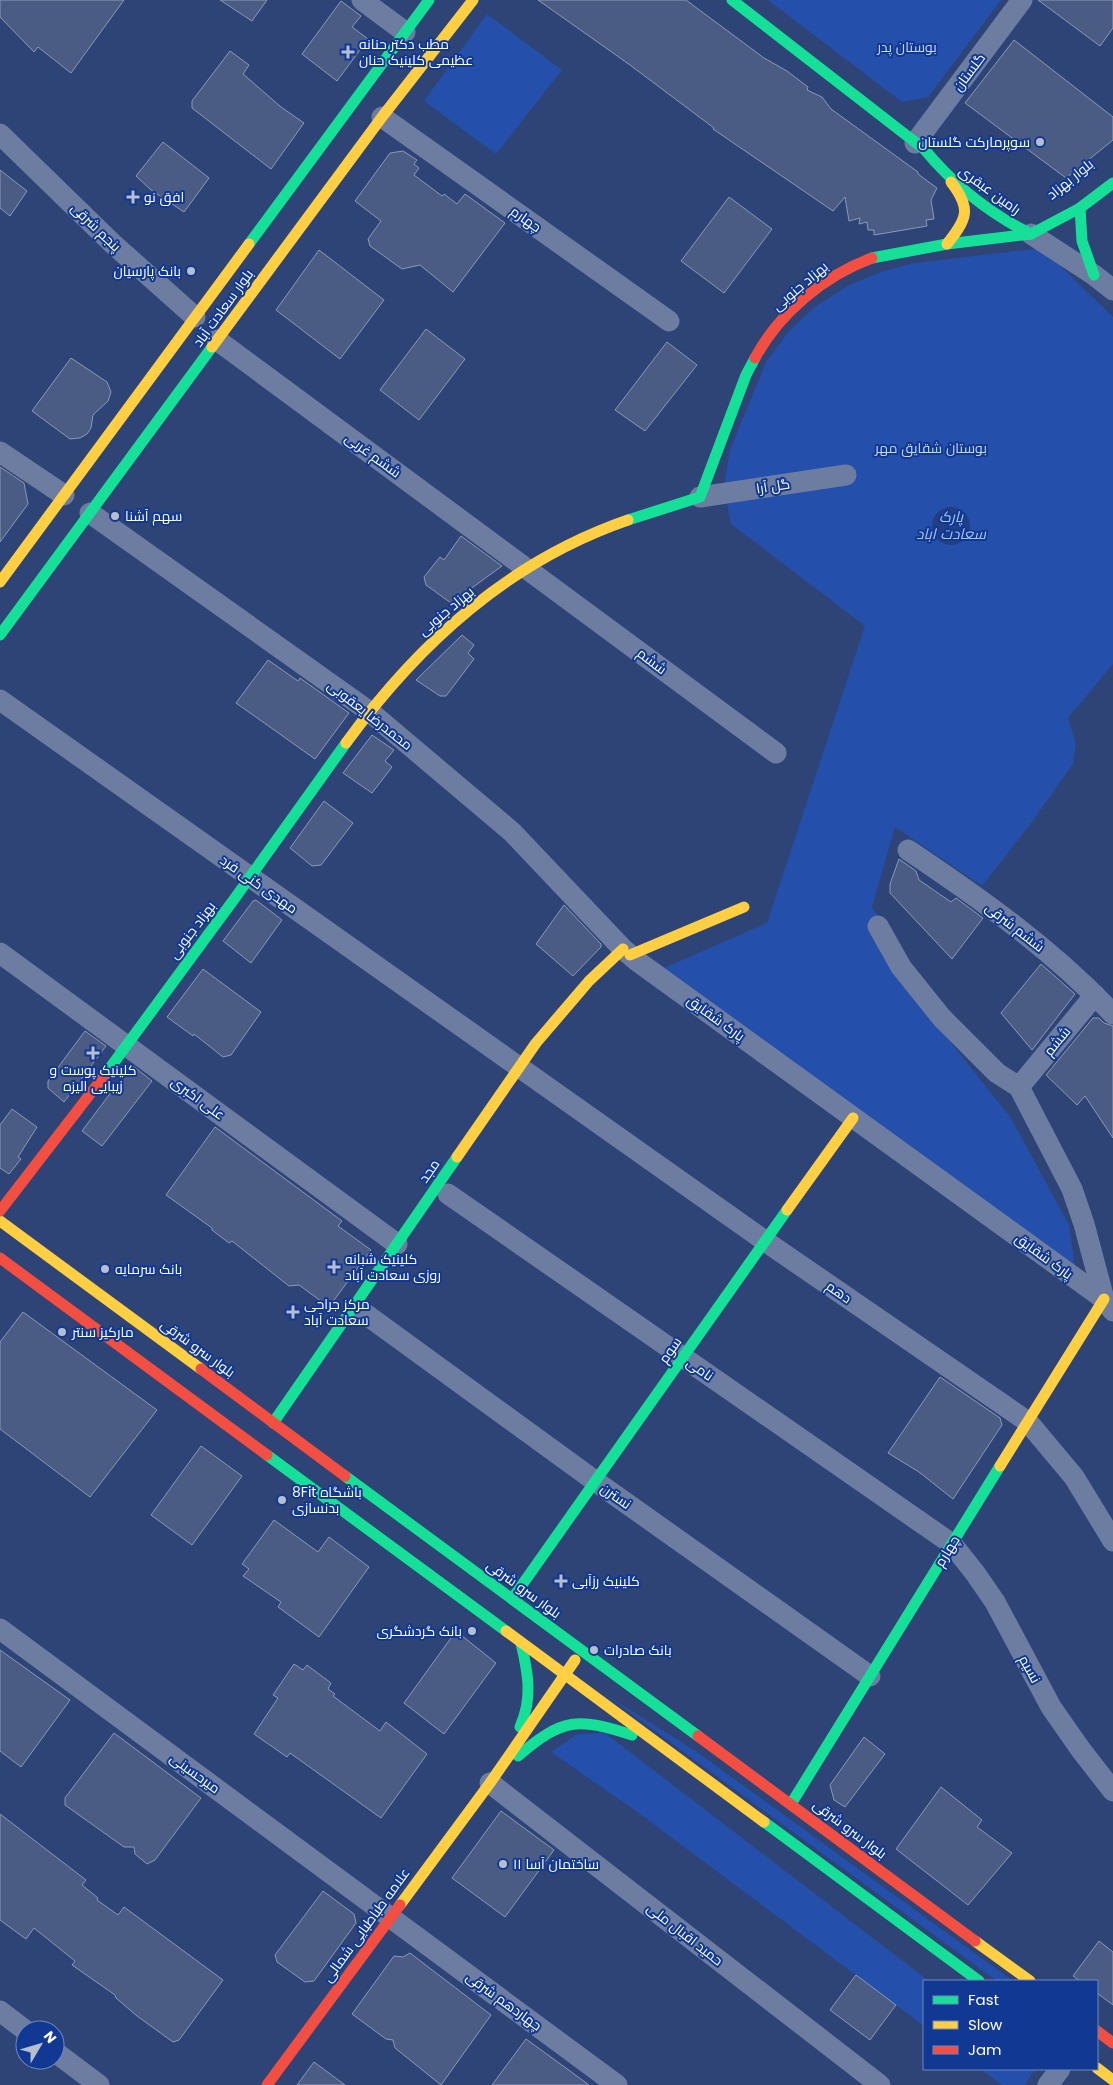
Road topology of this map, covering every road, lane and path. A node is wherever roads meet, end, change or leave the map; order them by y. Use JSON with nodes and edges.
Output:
{"nodes":[{"id":1,"x":362,"y":0,"type":"edge"},
{"id":2,"x":429,"y":0,"type":"edge"},
{"id":3,"x":473,"y":0,"type":"edge"},
{"id":4,"x":732,"y":0,"type":"edge"},
{"id":5,"x":1022,"y":0,"type":"edge"},
{"id":6,"x":405,"y":32,"type":"junction"},
{"id":7,"x":382,"y":117,"type":"junction"},
{"id":8,"x":0,"y":134,"type":"edge"},
{"id":9,"x":919,"y":146,"type":"junction"},
{"id":10,"x":956,"y":168,"type":"dead end"},
{"id":11,"x":948,"y":179,"type":"junction"},
{"id":12,"x":1113,"y":183,"type":"edge"},
{"id":13,"x":1063,"y":204,"type":"dead end"},
{"id":14,"x":1080,"y":208,"type":"junction"},
{"id":15,"x":1018,"y":214,"type":"dead end"},
{"id":16,"x":1030,"y":234,"type":"junction"},
{"id":17,"x":947,"y":244,"type":"junction"},
{"id":18,"x":1094,"y":275,"type":"junction"},
{"id":19,"x":1113,"y":290,"type":"edge"},
{"id":20,"x":195,"y":317,"type":"junction"},
{"id":21,"x":669,"y":321,"type":"dead end"},
{"id":22,"x":217,"y":340,"type":"junction"},
{"id":23,"x":0,"y":452,"type":"edge"},
{"id":24,"x":846,"y":474,"type":"dead end"},
{"id":25,"x":64,"y":495,"type":"junction"},
{"id":26,"x":700,"y":497,"type":"junction"},
{"id":27,"x":90,"y":512,"type":"junction"},
{"id":28,"x":32,"y":539,"type":"junction"},
{"id":29,"x":45,"y":558,"type":"junction"},
{"id":30,"x":528,"y":569,"type":"junction"},
{"id":31,"x":0,"y":582,"type":"edge"},
{"id":32,"x":0,"y":635,"type":"edge"},
{"id":33,"x":0,"y":700,"type":"edge"},
{"id":34,"x":370,"y":712,"type":"junction"},
{"id":35,"x":776,"y":753,"type":"dead end"},
{"id":36,"x":908,"y":850,"type":"dead end"},
{"id":37,"x":250,"y":877,"type":"junction"},
{"id":38,"x":744,"y":907,"type":"dead end"},
{"id":39,"x":878,"y":926,"type":"dead end"},
{"id":40,"x":0,"y":953,"type":"edge"},
{"id":41,"x":630,"y":958,"type":"junction"},
{"id":42,"x":1095,"y":995,"type":"junction"},
{"id":43,"x":1113,"y":1014,"type":"edge"},
{"id":44,"x":125,"y":1044,"type":"junction"},
{"id":45,"x":528,"y":1074,"type":"junction"},
{"id":46,"x":1019,"y":1087,"type":"junction"},
{"id":47,"x":853,"y":1118,"type":"junction"},
{"id":48,"x":445,"y":1192,"type":"junction"},
{"id":49,"x":0,"y":1211,"type":"edge"},
{"id":50,"x":0,"y":1221,"type":"edge"},
{"id":51,"x":765,"y":1241,"type":"junction"},
{"id":52,"x":402,"y":1247,"type":"junction"},
{"id":53,"x":0,"y":1258,"type":"edge"},
{"id":54,"x":1108,"y":1305,"type":"edge"},
{"id":55,"x":362,"y":1308,"type":"junction"},
{"id":56,"x":683,"y":1357,"type":"junction"},
{"id":57,"x":1028,"y":1422,"type":"junction"},
{"id":58,"x":277,"y":1425,"type":"junction"},
{"id":59,"x":595,"y":1481,"type":"junction"},
{"id":60,"x":1113,"y":1541,"type":"edge"},
{"id":61,"x":952,"y":1544,"type":"junction"},
{"id":62,"x":512,"y":1599,"type":"junction"},
{"id":63,"x":0,"y":1629,"type":"edge"},
{"id":64,"x":521,"y":1643,"type":"junction"},
{"id":65,"x":582,"y":1651,"type":"junction"},
{"id":66,"x":564,"y":1675,"type":"junction"},
{"id":67,"x":870,"y":1676,"type":"junction"},
{"id":68,"x":657,"y":1743,"type":"junction"},
{"id":69,"x":490,"y":1784,"type":"junction"},
{"id":70,"x":1113,"y":1791,"type":"edge"},
{"id":71,"x":790,"y":1804,"type":"junction"},
{"id":72,"x":391,"y":1918,"type":"junction"},
{"id":73,"x":978,"y":1980,"type":"edge"},
{"id":74,"x":1029,"y":1980,"type":"edge"},
{"id":75,"x":0,"y":2011,"type":"edge"},
{"id":76,"x":15,"y":2022,"type":"edge"},
{"id":77,"x":1098,"y":2032,"type":"edge"},
{"id":78,"x":1113,"y":2043,"type":"edge"},
{"id":79,"x":65,"y":2060,"type":"edge"},
{"id":80,"x":1098,"y":2069,"type":"edge"},
{"id":81,"x":1059,"y":2070,"type":"edge"},
{"id":82,"x":1113,"y":2080,"type":"edge"},
{"id":83,"x":99,"y":2085,"type":"edge"},
{"id":84,"x":267,"y":2085,"type":"edge"},
{"id":85,"x":617,"y":2085,"type":"edge"},
{"id":86,"x":880,"y":2085,"type":"edge"},
{"id":87,"x":1048,"y":2085,"type":"edge"}],
"edges":[{"from":1,"to":6,"type":"street"},
{"from":2,"to":6,"type":"street","name":"بلوار سعادت آباد"},
{"from":3,"to":7,"type":"street","name":"بلوار سعادت آباد"},
{"from":4,"to":9,"type":"street","name":"رامین عبقری"},
{"from":5,"to":9,"type":"street","name":"گلستان"},
{"from":6,"to":20,"type":"street","name":"بلوار سعادت آباد"},
{"from":7,"to":21,"type":"street","name":"چهارم"},
{"from":7,"to":22,"type":"street","name":"بلوار سعادت آباد"},
{"from":8,"to":20,"type":"street","name":"پنجم شرقی"},
{"from":9,"to":10,"type":"street","name":"رامین عبقری"},
{"from":9,"to":11,"type":"street","name":"رامین عبقری"},
{"from":11,"to":16,"type":"street","name":"رامین عبقری"},
{"from":11,"to":17,"type":"street"},
{"from":12,"to":14,"type":"street","name":"بلوار بهزاد"},
{"from":13,"to":16,"type":"street","name":"بلوار بهزاد"},
{"from":14,"to":16,"type":"street","name":"بلوار بهزاد"},
{"from":14,"to":18,"type":"street"},
{"from":15,"to":16,"type":"street","name":"رامین عبقری"},
{"from":16,"to":17,"type":"street","name":"بهزاد جنوبی"},
{"from":16,"to":18,"type":"street"},
{"from":17,"to":26,"type":"street","name":"بهزاد جنوبی"},
{"from":18,"to":19,"type":"street"},
{"from":20,"to":25,"type":"street","name":"بلوار سعادت آباد"},
{"from":22,"to":27,"type":"street","name":"بلوار سعادت آباد"},
{"from":22,"to":30,"type":"street","name":"ششم غربی"},
{"from":23,"to":25,"type":"street"},
{"from":24,"to":26,"type":"street","name":"گل آرا"},
{"from":25,"to":28,"type":"street","name":"بلوار سعادت آباد"},
{"from":26,"to":30,"type":"street","name":"بهزاد جنوبی"},
{"from":27,"to":29,"type":"street","name":"بلوار سعادت آباد"},
{"from":27,"to":34,"type":"street","name":"محمدرضا یعقوبی"},
{"from":28,"to":29,"type":"street"},
{"from":28,"to":31,"type":"street","name":"بلوار سعادت آباد"},
{"from":29,"to":32,"type":"street","name":"بلوار سعادت آباد"},
{"from":30,"to":34,"type":"street","name":"بهزاد جنوبی"},
{"from":30,"to":35,"type":"street","name":"ششم"},
{"from":33,"to":37,"type":"street","name":"مهدی کنی فرد"},
{"from":34,"to":37,"type":"street","name":"بهزاد جنوبی"},
{"from":34,"to":41,"type":"street","name":"محمدرضا یعقوبی"},
{"from":36,"to":42,"type":"street","name":"ششم شرقی"},
{"from":37,"to":44,"type":"street","name":"بهزاد جنوبی"},
{"from":37,"to":45,"type":"street","name":"مهدی کنی فرد"},
{"from":38,"to":41,"type":"street","name":"مجد"},
{"from":39,"to":46,"type":"street","name":"پارک شقایق"},
{"from":40,"to":44,"type":"street","name":"علی اکبری"},
{"from":41,"to":45,"type":"street","name":"مجد"},
{"from":41,"to":47,"type":"street","name":"پارک شقایق"},
{"from":42,"to":43,"type":"street","name":"ششم شرقی"},
{"from":42,"to":46,"type":"street","name":"ششم"},
{"from":44,"to":49,"type":"street","name":"بهزاد جنوبی"},
{"from":44,"to":52,"type":"street","name":"علی اکبری"},
{"from":45,"to":48,"type":"street","name":"مجد"},
{"from":45,"to":51,"type":"street","name":"دهم"},
{"from":46,"to":54,"type":"street","name":"پارک شقایق"},
{"from":47,"to":51,"type":"street","name":"سوم"},
{"from":47,"to":54,"type":"street","name":"پارک شقایق"},
{"from":48,"to":52,"type":"street","name":"مجد"},
{"from":48,"to":56,"type":"street","name":"نامی"},
{"from":50,"to":58,"type":"street","name":"بلوار سرو شرقی"},
{"from":51,"to":56,"type":"street","name":"سوم"},
{"from":51,"to":57,"type":"street","name":"دهم"},
{"from":52,"to":55,"type":"street","name":"مجد"},
{"from":53,"to":64,"type":"street"},
{"from":54,"to":57,"type":"street","name":"چهارم"},
{"from":55,"to":58,"type":"street","name":"مجد"},
{"from":55,"to":59,"type":"street","name":"نسترن"},
{"from":56,"to":59,"type":"street","name":"سوم"},
{"from":56,"to":61,"type":"street","name":"نامی"},
{"from":57,"to":60,"type":"street","name":"دهم"},
{"from":57,"to":61,"type":"street","name":"چهارم"},
{"from":58,"to":62,"type":"street","name":"بلوار سرو شرقی"},
{"from":59,"to":62,"type":"street","name":"سوم"},
{"from":59,"to":67,"type":"street","name":"نسترن"},
{"from":61,"to":67,"type":"street","name":"چهارم"},
{"from":61,"to":70,"type":"street","name":"نسیم"},
{"from":62,"to":65,"type":"street","name":"بلوار سرو شرقی"},
{"from":63,"to":72,"type":"street","name":"میرحسینی"},
{"from":64,"to":66,"type":"street"},
{"from":64,"to":69,"type":"street","name":"علامه طباطبایی شمالی"},
{"from":65,"to":66,"type":"street","name":"علامه طباطبایی شمالی"},
{"from":65,"to":71,"type":"street","name":"بلوار سرو شرقی"},
{"from":66,"to":68,"type":"street"},
{"from":66,"to":69,"type":"street","name":"علامه طباطبایی شمالی"},
{"from":67,"to":71,"type":"street","name":"چهارم"},
{"from":68,"to":69,"type":"street","name":"علامه طباطبایی شمالی"},
{"from":68,"to":73,"type":"street"},
{"from":69,"to":72,"type":"street","name":"علامه طباطبایی شمالی"},
{"from":69,"to":86,"type":"street","name":"حمید اقبال ملی"},
{"from":71,"to":74,"type":"street","name":"بلوار سرو شرقی"},
{"from":72,"to":84,"type":"street","name":"علامه طباطبایی شمالی"},
{"from":72,"to":85,"type":"street","name":"چهاردهم شرقی"},
{"from":75,"to":76,"type":"street"},
{"from":77,"to":78,"type":"street"},
{"from":79,"to":83,"type":"street"},
{"from":80,"to":82,"type":"street"},
{"from":81,"to":87,"type":"street"}]}
